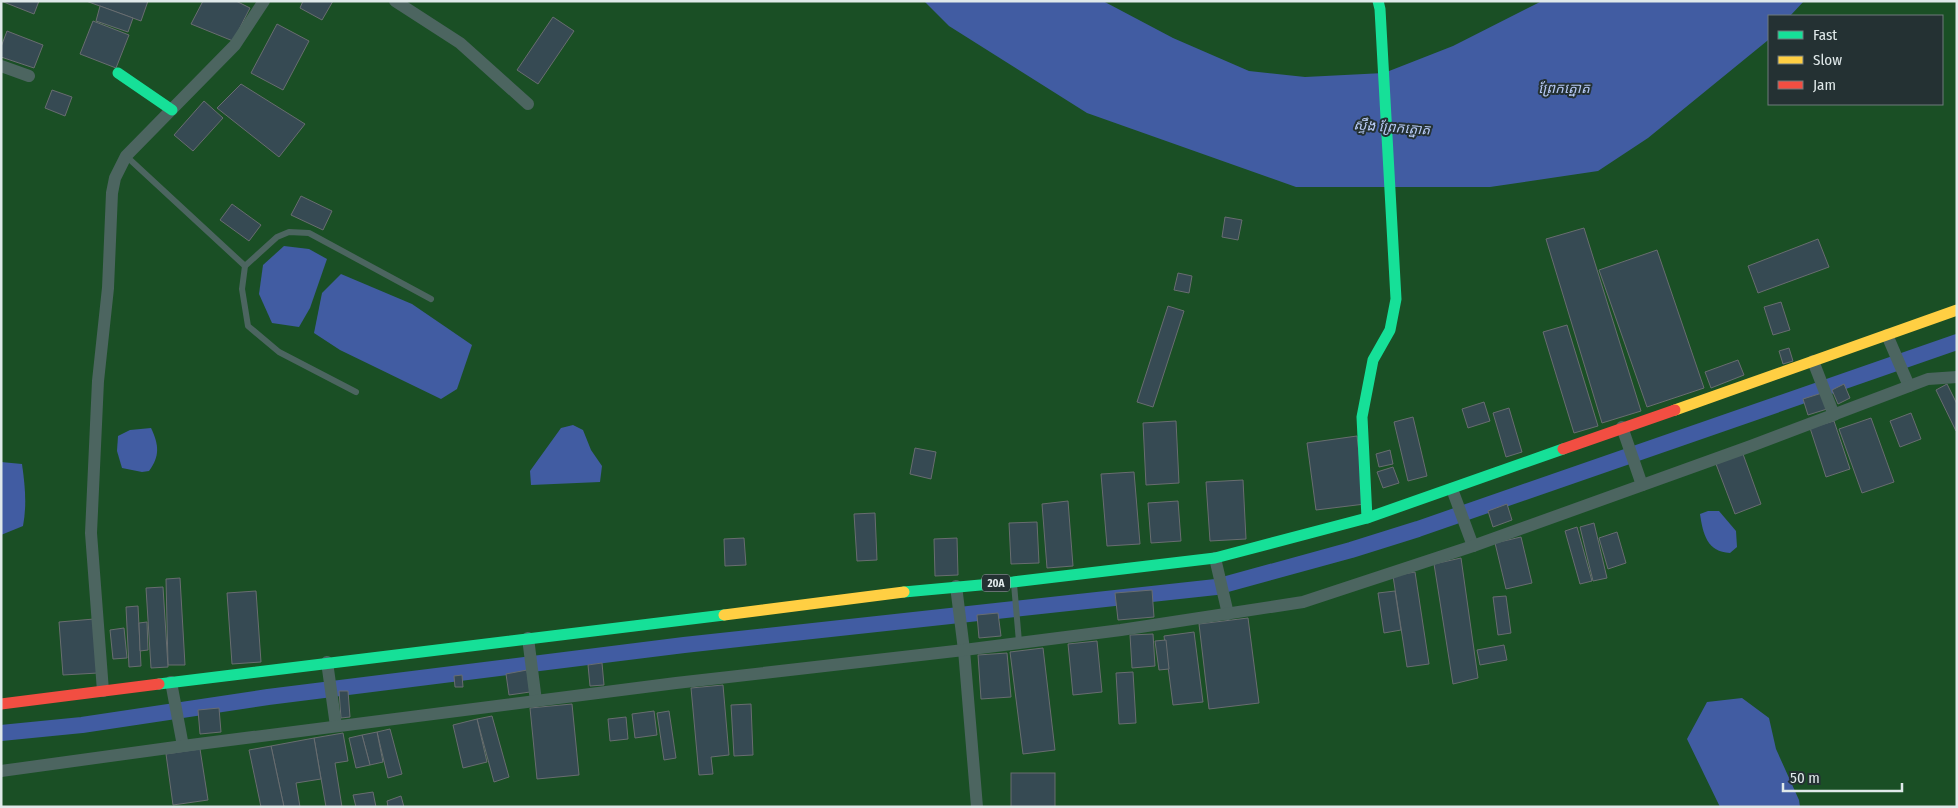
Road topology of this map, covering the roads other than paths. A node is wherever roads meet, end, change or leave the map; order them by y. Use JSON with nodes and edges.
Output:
{"nodes":[{"id":1,"x":264,"y":1,"type":"edge"},
{"id":2,"x":394,"y":1,"type":"edge"},
{"id":3,"x":1379,"y":5,"type":"edge"},
{"id":4,"x":1,"y":66,"type":"edge"},
{"id":5,"x":118,"y":73,"type":"dead end"},
{"id":6,"x":29,"y":76,"type":"dead end"},
{"id":7,"x":528,"y":104,"type":"dead end"},
{"id":8,"x":172,"y":110,"type":"junction"},
{"id":9,"x":126,"y":156,"type":"junction"},
{"id":10,"x":245,"y":266,"type":"junction"},
{"id":11,"x":431,"y":299,"type":"dead end"},
{"id":12,"x":1957,"y":310,"type":"edge"},
{"id":13,"x":1887,"y":335,"type":"junction"},
{"id":14,"x":1813,"y":361,"type":"junction"},
{"id":15,"x":1957,"y":377,"type":"edge"},
{"id":16,"x":1909,"y":386,"type":"junction"},
{"id":17,"x":356,"y":392,"type":"dead end"},
{"id":18,"x":1834,"y":415,"type":"junction"},
{"id":19,"x":1622,"y":427,"type":"junction"},
{"id":20,"x":1642,"y":486,"type":"junction"},
{"id":21,"x":1452,"y":489,"type":"junction"},
{"id":22,"x":1367,"y":518,"type":"junction"},
{"id":23,"x":1473,"y":546,"type":"junction"},
{"id":24,"x":1215,"y":558,"type":"junction"},
{"id":25,"x":1013,"y":582,"type":"junction"},
{"id":26,"x":956,"y":586,"type":"junction"},
{"id":27,"x":1228,"y":614,"type":"junction"},
{"id":28,"x":528,"y":638,"type":"junction"},
{"id":29,"x":1019,"y":642,"type":"junction"},
{"id":30,"x":963,"y":644,"type":"junction"},
{"id":31,"x":327,"y":662,"type":"junction"},
{"id":32,"x":172,"y":682,"type":"junction"},
{"id":33,"x":103,"y":691,"type":"junction"},
{"id":34,"x":536,"y":701,"type":"junction"},
{"id":35,"x":1,"y":704,"type":"edge"},
{"id":36,"x":336,"y":726,"type":"junction"},
{"id":37,"x":183,"y":746,"type":"junction"},
{"id":38,"x":1,"y":771,"type":"edge"},
{"id":39,"x":977,"y":807,"type":"edge"}],
"edges":[{"from":1,"to":8,"type":"street"},
{"from":2,"to":7,"type":"street"},
{"from":3,"to":22,"type":"main road"},
{"from":4,"to":6,"type":"street"},
{"from":5,"to":8,"type":"main road"},
{"from":8,"to":9,"type":"street"},
{"from":9,"to":10,"type":"lane"},
{"from":9,"to":33,"type":"street"},
{"from":10,"to":11,"type":"lane"},
{"from":10,"to":17,"type":"lane"},
{"from":12,"to":13,"type":"main road","number":"20A"},
{"from":13,"to":14,"type":"main road","number":"20A"},
{"from":13,"to":16,"type":"street"},
{"from":14,"to":18,"type":"street"},
{"from":14,"to":19,"type":"main road","number":"20A"},
{"from":15,"to":16,"type":"street"},
{"from":16,"to":18,"type":"street"},
{"from":18,"to":20,"type":"street"},
{"from":19,"to":20,"type":"street"},
{"from":19,"to":21,"type":"main road","number":"20A"},
{"from":20,"to":23,"type":"street"},
{"from":21,"to":22,"type":"main road","number":"20A"},
{"from":21,"to":23,"type":"street"},
{"from":22,"to":24,"type":"main road","number":"20A"},
{"from":23,"to":27,"type":"street"},
{"from":24,"to":25,"type":"main road","number":"20A"},
{"from":24,"to":27,"type":"street"},
{"from":25,"to":26,"type":"main road","number":"20A"},
{"from":25,"to":29,"type":"lane"},
{"from":26,"to":28,"type":"main road","number":"20A"},
{"from":26,"to":30,"type":"street"},
{"from":27,"to":29,"type":"street"},
{"from":28,"to":31,"type":"main road","number":"20A"},
{"from":28,"to":34,"type":"street"},
{"from":29,"to":30,"type":"street"},
{"from":30,"to":34,"type":"street"},
{"from":30,"to":39,"type":"street"},
{"from":31,"to":32,"type":"main road","number":"20A"},
{"from":31,"to":36,"type":"street"},
{"from":32,"to":33,"type":"main road","number":"20A"},
{"from":32,"to":37,"type":"street"},
{"from":33,"to":35,"type":"main road","number":"20A"},
{"from":34,"to":36,"type":"street"},
{"from":36,"to":37,"type":"street"},
{"from":37,"to":38,"type":"street"}]}
